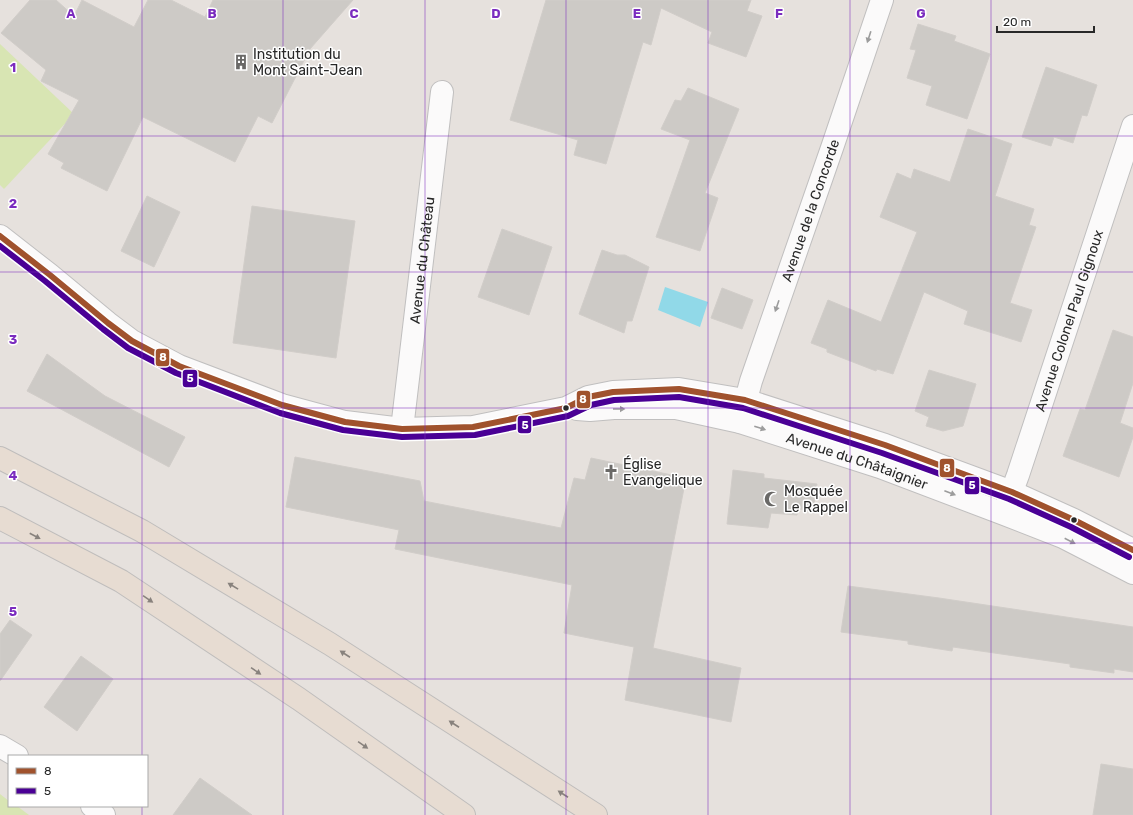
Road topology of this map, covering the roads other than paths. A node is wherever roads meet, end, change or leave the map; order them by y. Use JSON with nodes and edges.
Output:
{"nodes":[{"id":1,"x":882,"y":0,"type":"edge"},
{"id":2,"x":442,"y":92,"type":"dead end"},
{"id":3,"x":1133,"y":126,"type":"edge"},
{"id":4,"x":0,"y":236,"type":"edge"},
{"id":5,"x":745,"y":400,"type":"junction"},
{"id":6,"x":566,"y":408,"type":"junction"},
{"id":7,"x":740,"y":422,"type":"junction"},
{"id":8,"x":828,"y":427,"type":"junction"},
{"id":9,"x":402,"y":429,"type":"junction"},
{"id":10,"x":822,"y":448,"type":"junction"},
{"id":11,"x":0,"y":458,"type":"edge"},
{"id":12,"x":1012,"y":492,"type":"junction"},
{"id":13,"x":1004,"y":514,"type":"junction"},
{"id":14,"x":0,"y":518,"type":"edge"},
{"id":15,"x":1133,"y":550,"type":"edge"},
{"id":16,"x":1133,"y":573,"type":"edge"},
{"id":17,"x":0,"y":746,"type":"edge"},
{"id":18,"x":15,"y":755,"type":"edge"},
{"id":19,"x":93,"y":807,"type":"edge"},
{"id":20,"x":104,"y":815,"type":"edge"},
{"id":21,"x":464,"y":815,"type":"edge"},
{"id":22,"x":596,"y":815,"type":"edge"}],
"edges":[{"from":1,"to":5,"type":"street","name":"Avenue de la Concorde","one_way":true},
{"from":2,"to":9,"type":"street","name":"Avenue du Château"},
{"from":3,"to":12,"type":"street","name":"Avenue Colonel Paul Gignoux"},
{"from":4,"to":9,"type":"street","name":"Avenue du Châtaignier"},
{"from":5,"to":6,"type":"street","name":"Avenue du Châtaignier"},
{"from":5,"to":7,"type":"street","name":"Avenue de la Concorde"},
{"from":5,"to":8,"type":"street","name":"Avenue du Châtaignier"},
{"from":6,"to":7,"type":"street","name":"Avenue du Châtaignier","one_way":true},
{"from":6,"to":9,"type":"street","name":"Avenue du Châtaignier"},
{"from":7,"to":10,"type":"street","name":"Avenue du Châtaignier","one_way":true},
{"from":8,"to":10,"type":"street"},
{"from":8,"to":12,"type":"street","name":"Avenue du Châtaignier"},
{"from":10,"to":13,"type":"street","name":"Avenue du Châtaignier","one_way":true},
{"from":22,"to":11,"type":"highway","one_way":true},
{"from":12,"to":13,"type":"street","name":"Avenue Colonel Paul Gignoux"},
{"from":12,"to":15,"type":"street","name":"Avenue du Châtaignier"},
{"from":13,"to":16,"type":"street","name":"Avenue du Châtaignier","one_way":true},
{"from":14,"to":21,"type":"highway","one_way":true},
{"from":17,"to":18,"type":"street"},
{"from":19,"to":20,"type":"street"}]}
